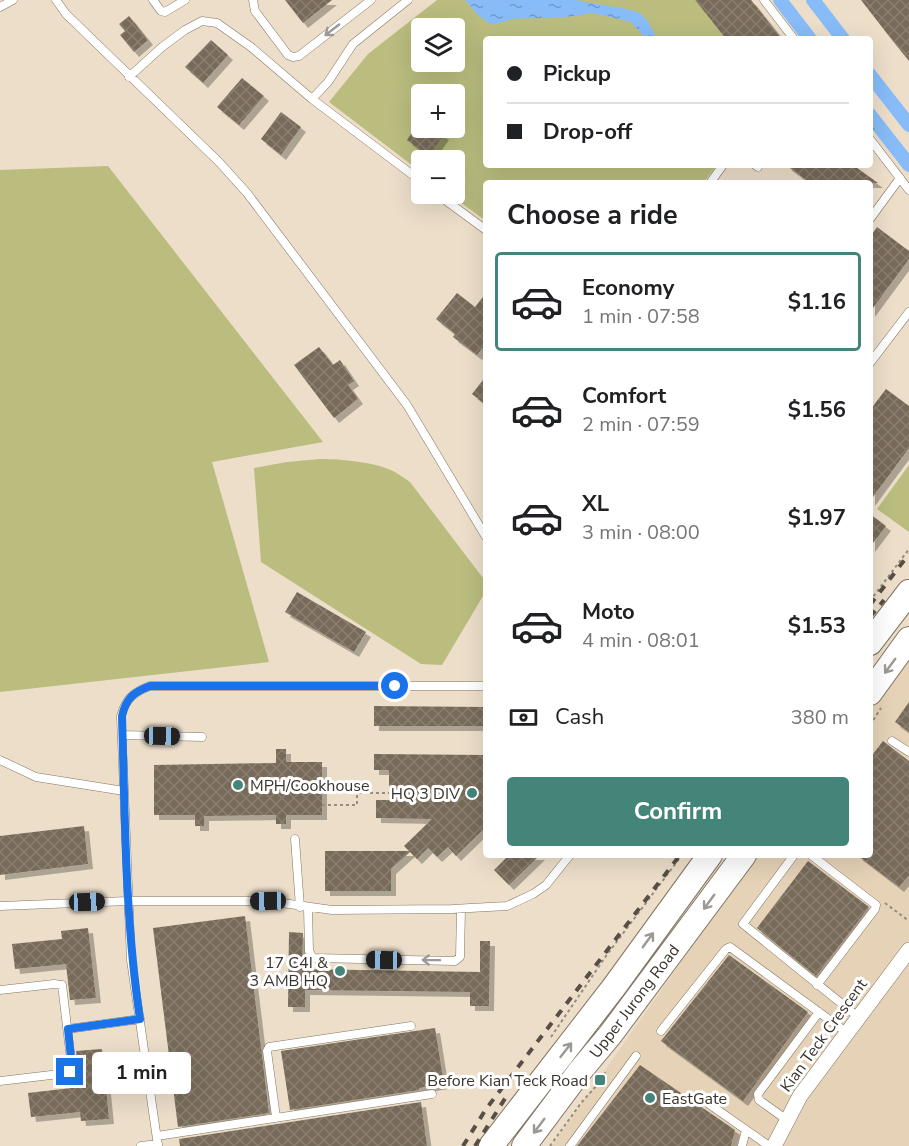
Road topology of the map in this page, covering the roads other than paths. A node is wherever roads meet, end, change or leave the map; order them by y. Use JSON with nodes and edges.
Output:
{"nodes":[{"id":1,"x":13,"y":0,"type":"edge"},
{"id":2,"x":56,"y":0,"type":"edge"},
{"id":3,"x":153,"y":0,"type":"edge"},
{"id":4,"x":185,"y":0,"type":"edge"},
{"id":5,"x":253,"y":0,"type":"edge"},
{"id":6,"x":371,"y":0,"type":"edge"},
{"id":7,"x":408,"y":0,"type":"edge"},
{"id":8,"x":764,"y":0,"type":"edge"},
{"id":9,"x":0,"y":7,"type":"edge"},
{"id":10,"x":792,"y":36,"type":"edge"},
{"id":11,"x":129,"y":77,"type":"junction"},
{"id":12,"x":312,"y":99,"type":"junction"},
{"id":13,"x":873,"y":142,"type":"edge"},
{"id":14,"x":411,"y":174,"type":"edge"},
{"id":15,"x":900,"y":178,"type":"junction"},
{"id":16,"x":909,"y":190,"type":"edge"},
{"id":17,"x":451,"y":204,"type":"edge"},
{"id":18,"x":873,"y":215,"type":"edge"},
{"id":19,"x":483,"y":228,"type":"edge"},
{"id":20,"x":909,"y":312,"type":"edge"},
{"id":21,"x":873,"y":359,"type":"edge"},
{"id":22,"x":483,"y":532,"type":"edge"},
{"id":23,"x":909,"y":592,"type":"edge"},
{"id":24,"x":873,"y":639,"type":"edge"},
{"id":25,"x":909,"y":639,"type":"edge"},
{"id":26,"x":483,"y":686,"type":"edge"},
{"id":27,"x":873,"y":689,"type":"edge"},
{"id":28,"x":122,"y":735,"type":"junction"},
{"id":29,"x":202,"y":737,"type":"dead end"},
{"id":30,"x":892,"y":741,"type":"dead end"},
{"id":31,"x":909,"y":752,"type":"edge"},
{"id":32,"x":1,"y":763,"type":"edge"},
{"id":33,"x":124,"y":791,"type":"junction"},
{"id":34,"x":295,"y":839,"type":"dead end"},
{"id":35,"x":568,"y":858,"type":"edge"},
{"id":36,"x":708,"y":858,"type":"edge"},
{"id":37,"x":742,"y":858,"type":"edge"},
{"id":38,"x":792,"y":858,"type":"edge"},
{"id":39,"x":815,"y":858,"type":"edge"},
{"id":40,"x":128,"y":901,"type":"junction"},
{"id":41,"x":0,"y":906,"type":"edge"},
{"id":42,"x":304,"y":907,"type":"junction"},
{"id":43,"x":461,"y":909,"type":"junction"},
{"id":44,"x":909,"y":950,"type":"edge"},
{"id":45,"x":817,"y":985,"type":"junction"},
{"id":46,"x":0,"y":990,"type":"edge"},
{"id":47,"x":819,"y":1012,"type":"junction"},
{"id":48,"x":857,"y":1016,"type":"junction"},
{"id":49,"x":140,"y":1019,"type":"junction"},
{"id":50,"x":411,"y":1026,"type":"dead end"},
{"id":51,"x":68,"y":1029,"type":"junction"},
{"id":52,"x":661,"y":1031,"type":"dead end"},
{"id":53,"x":846,"y":1032,"type":"junction"},
{"id":54,"x":636,"y":1056,"type":"dead end"},
{"id":55,"x":0,"y":1081,"type":"edge"},
{"id":56,"x":432,"y":1094,"type":"dead end"},
{"id":57,"x":709,"y":1104,"type":"dead end"},
{"id":58,"x":276,"y":1118,"type":"junction"},
{"id":59,"x":787,"y":1120,"type":"junction"},
{"id":60,"x":746,"y":1130,"type":"junction"},
{"id":61,"x":157,"y":1142,"type":"edge"},
{"id":62,"x":141,"y":1146,"type":"edge"},
{"id":63,"x":491,"y":1146,"type":"edge"},
{"id":64,"x":524,"y":1146,"type":"edge"},
{"id":65,"x":570,"y":1146,"type":"edge"},
{"id":66,"x":742,"y":1146,"type":"edge"},
{"id":67,"x":769,"y":1146,"type":"edge"},
{"id":68,"x":774,"y":1146,"type":"edge"}],
"edges":[{"from":1,"to":9,"type":"lane"},
{"from":2,"to":11,"type":"lane"},
{"from":3,"to":4,"type":"lane"},
{"from":6,"to":5,"type":"lane","one_way":true},
{"from":7,"to":12,"type":"lane"},
{"from":8,"to":10,"type":"lane"},
{"from":11,"to":12,"type":"lane"},
{"from":11,"to":22,"type":"lane"},
{"from":12,"to":14,"type":"lane"},
{"from":13,"to":15,"type":"lane"},
{"from":15,"to":16,"type":"lane"},
{"from":15,"to":18,"type":"lane"},
{"from":17,"to":19,"type":"lane"},
{"from":20,"to":21,"type":"lane"},
{"from":23,"to":24,"type":"main road"},
{"from":25,"to":27,"type":"main road","one_way":true},
{"from":26,"to":28,"type":"lane"},
{"from":28,"to":29,"type":"lane"},
{"from":28,"to":33,"type":"lane"},
{"from":30,"to":31,"type":"lane"},
{"from":32,"to":33,"type":"lane"},
{"from":33,"to":40,"type":"lane"},
{"from":34,"to":42,"type":"lane"},
{"from":35,"to":43,"type":"lane"},
{"from":63,"to":36,"type":"main road","name":"Upper Jurong Road","one_way":true},
{"from":37,"to":64,"type":"main road","name":"Upper Jurong Road","one_way":true},
{"from":38,"to":45,"type":"lane"},
{"from":39,"to":45,"type":"lane"},
{"from":40,"to":41,"type":"lane"},
{"from":40,"to":42,"type":"lane"},
{"from":40,"to":49,"type":"lane"},
{"from":42,"to":43,"type":"lane"},
{"from":43,"to":42,"type":"lane","one_way":true},
{"from":44,"to":48,"type":"street","name":"Kian Teck Crescent"},
{"from":45,"to":48,"type":"lane"},
{"from":46,"to":51,"type":"lane"},
{"from":47,"to":52,"type":"lane"},
{"from":47,"to":53,"type":"lane"},
{"from":47,"to":59,"type":"lane"},
{"from":48,"to":53,"type":"street","name":"Kian Teck Crescent"},
{"from":49,"to":51,"type":"lane"},
{"from":49,"to":61,"type":"lane"},
{"from":50,"to":58,"type":"lane"},
{"from":51,"to":55,"type":"lane"},
{"from":53,"to":59,"type":"street","name":"Kian Teck Crescent"},
{"from":54,"to":65,"type":"lane"},
{"from":56,"to":58,"type":"lane"},
{"from":57,"to":60,"type":"lane"},
{"from":58,"to":61,"type":"lane"},
{"from":59,"to":68,"type":"street","name":"Kian Teck Crescent"},
{"from":60,"to":66,"type":"lane"},
{"from":60,"to":67,"type":"lane"},
{"from":61,"to":62,"type":"lane"}]}
